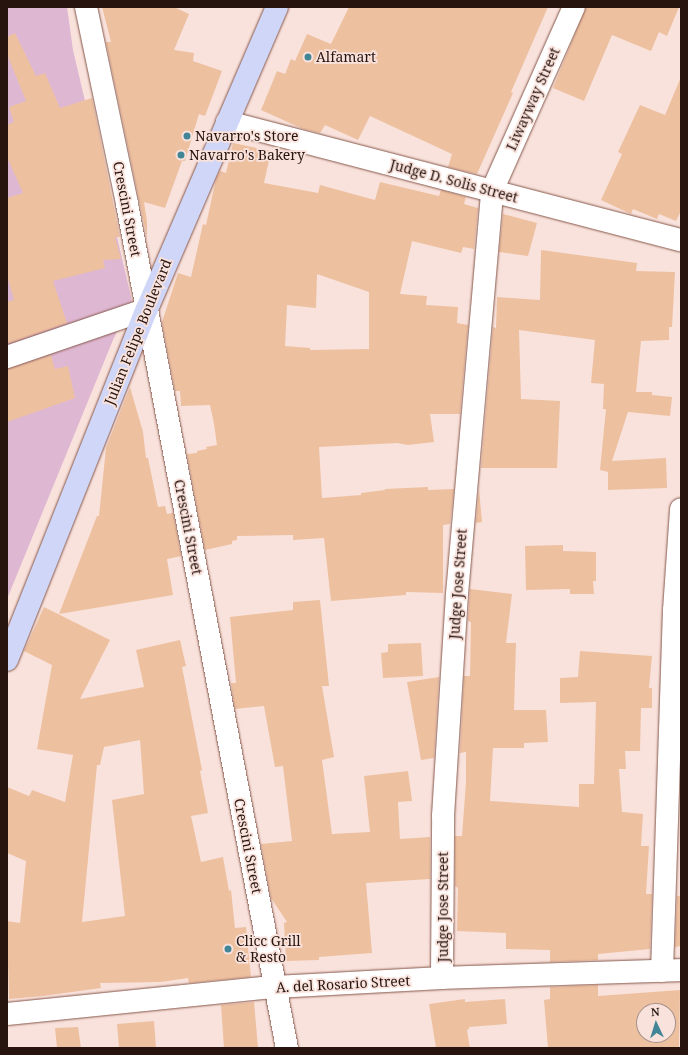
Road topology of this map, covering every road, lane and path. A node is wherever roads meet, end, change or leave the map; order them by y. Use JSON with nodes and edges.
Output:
{"nodes":[{"id":1,"x":86,"y":7,"type":"edge"},
{"id":2,"x":277,"y":7,"type":"edge"},
{"id":3,"x":574,"y":7,"type":"edge"},
{"id":4,"x":227,"y":122,"type":"junction"},
{"id":5,"x":492,"y":191,"type":"junction"},
{"id":6,"x":681,"y":240,"type":"edge"},
{"id":7,"x":147,"y":309,"type":"junction"},
{"id":8,"x":7,"y":357,"type":"edge"},
{"id":9,"x":681,"y":509,"type":"edge"},
{"id":10,"x":7,"y":660,"type":"edge"},
{"id":11,"x":671,"y":970,"type":"edge"},
{"id":12,"x":442,"y":978,"type":"junction"},
{"id":13,"x":275,"y":987,"type":"junction"},
{"id":14,"x":7,"y":1014,"type":"edge"},
{"id":15,"x":287,"y":1048,"type":"edge"}],
"edges":[{"from":1,"to":7,"type":"street","name":"Crescini Street"},
{"from":2,"to":4,"type":"main road","name":"Julian Felipe Boulevard"},
{"from":3,"to":5,"type":"street","name":"Liwayway Street"},
{"from":4,"to":5,"type":"street","name":"Judge D. Solis Street"},
{"from":4,"to":7,"type":"main road","name":"Julian Felipe Boulevard"},
{"from":5,"to":6,"type":"street","name":"Judge D. Solis Street"},
{"from":5,"to":12,"type":"street","name":"Judge Jose Street"},
{"from":7,"to":8,"type":"street"},
{"from":7,"to":10,"type":"main road","name":"Julian Felipe Boulevard"},
{"from":7,"to":13,"type":"street","name":"Crescini Street"},
{"from":9,"to":11,"type":"street"},
{"from":11,"to":12,"type":"street","name":"A. del Rosario Street"},
{"from":12,"to":13,"type":"street","name":"A. del Rosario Street"},
{"from":13,"to":14,"type":"street","name":"A. del Rosario Street"},
{"from":13,"to":15,"type":"street","name":"Crescini Street"}]}
